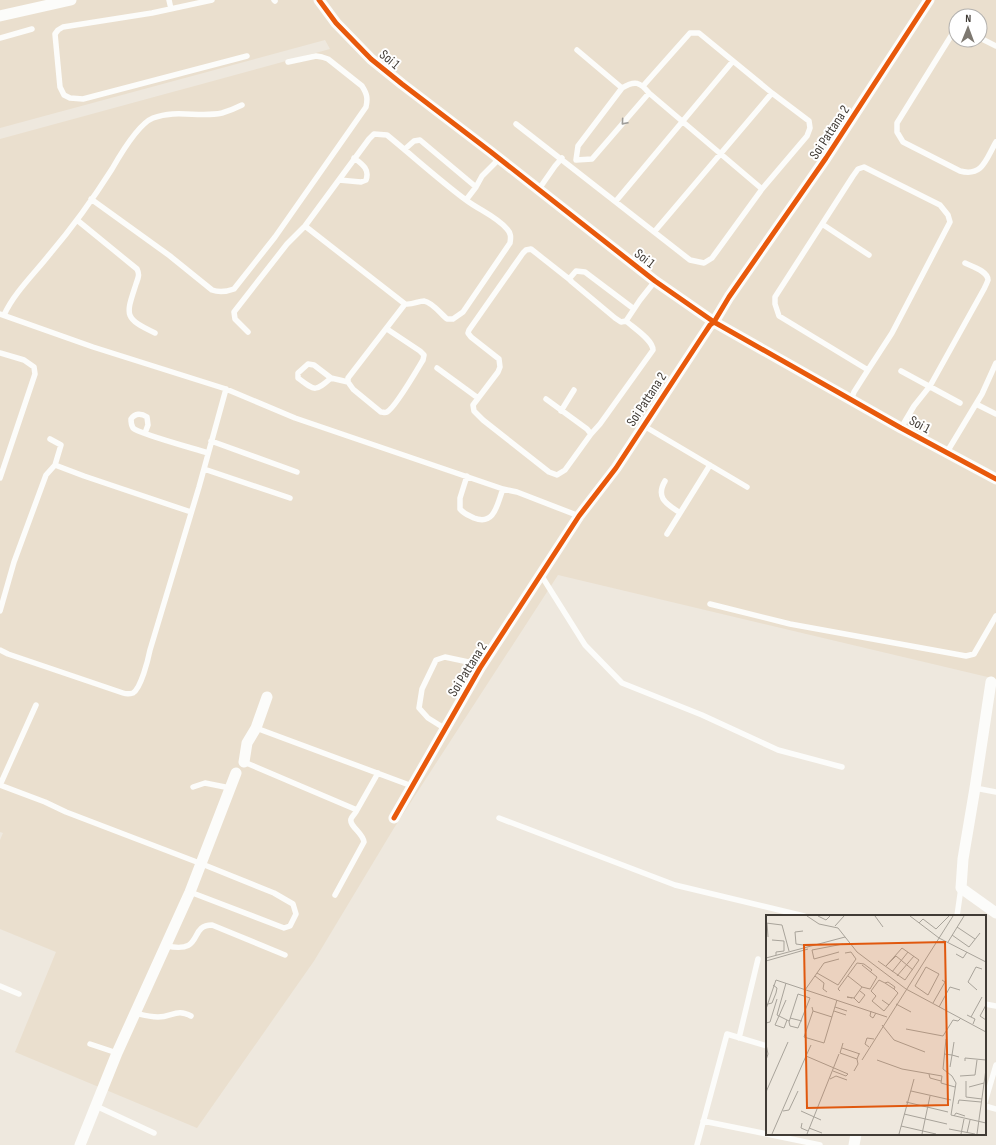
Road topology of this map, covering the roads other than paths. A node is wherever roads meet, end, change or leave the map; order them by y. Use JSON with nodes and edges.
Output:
{"nodes":[{"id":1,"x":71,"y":0,"type":"edge"},
{"id":2,"x":169,"y":0,"type":"edge"},
{"id":3,"x":212,"y":0,"type":"edge"},
{"id":4,"x":319,"y":0,"type":"edge"},
{"id":5,"x":930,"y":0,"type":"edge"},
{"id":6,"x":43,"y":3,"type":"edge"},
{"id":7,"x":171,"y":9,"type":"junction"},
{"id":8,"x":0,"y":16,"type":"edge"},
{"id":9,"x":32,"y":29,"type":"dead end"},
{"id":10,"x":0,"y":38,"type":"edge"},
{"id":11,"x":948,"y":40,"type":"edge"},
{"id":12,"x":577,"y":50,"type":"dead end"},
{"id":13,"x":247,"y":56,"type":"dead end"},
{"id":14,"x":733,"y":61,"type":"junction"},
{"id":15,"x":288,"y":62,"type":"dead end"},
{"id":16,"x":643,"y":86,"type":"junction"},
{"id":17,"x":622,"y":88,"type":"junction"},
{"id":18,"x":649,"y":93,"type":"junction"},
{"id":19,"x":772,"y":93,"type":"junction"},
{"id":20,"x":242,"y":105,"type":"dead end"},
{"id":21,"x":682,"y":120,"type":"junction"},
{"id":22,"x":516,"y":124,"type":"dead end"},
{"id":23,"x":996,"y":142,"type":"edge"},
{"id":24,"x":404,"y":149,"type":"junction"},
{"id":25,"x":720,"y":153,"type":"junction"},
{"id":26,"x":354,"y":158,"type":"junction"},
{"id":27,"x":499,"y":158,"type":"junction"},
{"id":28,"x":562,"y":158,"type":"junction"},
{"id":29,"x":576,"y":160,"type":"junction"},
{"id":30,"x":571,"y":166,"type":"junction"},
{"id":31,"x":339,"y":180,"type":"junction"},
{"id":32,"x":476,"y":187,"type":"junction"},
{"id":33,"x":539,"y":189,"type":"junction"},
{"id":34,"x":762,"y":189,"type":"junction"},
{"id":35,"x":92,"y":199,"type":"junction"},
{"id":36,"x":466,"y":200,"type":"junction"},
{"id":37,"x":616,"y":201,"type":"junction"},
{"id":38,"x":77,"y":220,"type":"junction"},
{"id":39,"x":822,"y":224,"type":"junction"},
{"id":40,"x":305,"y":226,"type":"junction"},
{"id":41,"x":655,"y":231,"type":"junction"},
{"id":42,"x":869,"y":255,"type":"dead end"},
{"id":43,"x":965,"y":263,"type":"dead end"},
{"id":44,"x":569,"y":279,"type":"junction"},
{"id":45,"x":655,"y":281,"type":"junction"},
{"id":46,"x":405,"y":304,"type":"junction"},
{"id":47,"x":634,"y":309,"type":"junction"},
{"id":48,"x":2,"y":315,"type":"edge"},
{"id":49,"x":626,"y":321,"type":"junction"},
{"id":50,"x":714,"y":322,"type":"junction"},
{"id":51,"x":387,"y":329,"type":"junction"},
{"id":52,"x":248,"y":332,"type":"dead end"},
{"id":53,"x":155,"y":333,"type":"dead end"},
{"id":54,"x":0,"y":353,"type":"edge"},
{"id":55,"x":996,"y":363,"type":"edge"},
{"id":56,"x":437,"y":368,"type":"dead end"},
{"id":57,"x":868,"y":370,"type":"junction"},
{"id":58,"x":901,"y":372,"type":"dead end"},
{"id":59,"x":331,"y":378,"type":"junction"},
{"id":60,"x":348,"y":382,"type":"junction"},
{"id":61,"x":930,"y":386,"type":"junction"},
{"id":62,"x":226,"y":388,"type":"junction"},
{"id":63,"x":574,"y":390,"type":"dead end"},
{"id":64,"x":478,"y":398,"type":"junction"},
{"id":65,"x":546,"y":399,"type":"dead end"},
{"id":66,"x":852,"y":400,"type":"junction"},
{"id":67,"x":960,"y":403,"type":"dead end"},
{"id":68,"x":976,"y":404,"type":"junction"},
{"id":69,"x":561,"y":411,"type":"junction"},
{"id":70,"x":996,"y":414,"type":"edge"},
{"id":71,"x":643,"y":425,"type":"junction"},
{"id":72,"x":901,"y":428,"type":"junction"},
{"id":73,"x":145,"y":433,"type":"dead end"},
{"id":74,"x":591,"y":434,"type":"junction"},
{"id":75,"x":50,"y":439,"type":"dead end"},
{"id":76,"x":211,"y":441,"type":"junction"},
{"id":77,"x":947,"y":452,"type":"junction"},
{"id":78,"x":208,"y":453,"type":"junction"},
{"id":79,"x":55,"y":465,"type":"junction"},
{"id":80,"x":710,"y":466,"type":"junction"},
{"id":81,"x":204,"y":469,"type":"junction"},
{"id":82,"x":297,"y":472,"type":"dead end"},
{"id":83,"x":467,"y":476,"type":"junction"},
{"id":84,"x":0,"y":478,"type":"edge"},
{"id":85,"x":996,"y":479,"type":"edge"},
{"id":86,"x":665,"y":481,"type":"dead end"},
{"id":87,"x":746,"y":487,"type":"dead end"},
{"id":88,"x":503,"y":489,"type":"junction"},
{"id":89,"x":290,"y":498,"type":"dead end"},
{"id":90,"x":191,"y":512,"type":"junction"},
{"id":91,"x":680,"y":513,"type":"junction"},
{"id":92,"x":579,"y":516,"type":"junction"},
{"id":93,"x":667,"y":534,"type":"dead end"},
{"id":94,"x":541,"y":575,"type":"junction"},
{"id":95,"x":710,"y":604,"type":"dead end"},
{"id":96,"x":0,"y":611,"type":"edge"},
{"id":97,"x":996,"y":616,"type":"edge"},
{"id":98,"x":0,"y":650,"type":"edge"},
{"id":99,"x":480,"y":668,"type":"junction"},
{"id":100,"x":991,"y":682,"type":"dead end"},
{"id":101,"x":267,"y":697,"type":"dead end"},
{"id":102,"x":36,"y":705,"type":"dead end"},
{"id":103,"x":256,"y":728,"type":"junction"},
{"id":104,"x":444,"y":728,"type":"junction"},
{"id":105,"x":244,"y":762,"type":"joint"},
{"id":106,"x":842,"y":768,"type":"dead end"},
{"id":107,"x":236,"y":773,"type":"dead end"},
{"id":108,"x":378,"y":773,"type":"junction"},
{"id":109,"x":408,"y":784,"type":"junction"},
{"id":110,"x":0,"y":785,"type":"edge"},
{"id":111,"x":193,"y":787,"type":"dead end"},
{"id":112,"x":230,"y":788,"type":"junction"},
{"id":113,"x":975,"y":788,"type":"junction"},
{"id":114,"x":996,"y":792,"type":"edge"},
{"id":115,"x":357,"y":810,"type":"junction"},
{"id":116,"x":394,"y":818,"type":"dead end"},
{"id":117,"x":499,"y":818,"type":"dead end"},
{"id":118,"x":202,"y":864,"type":"junction"},
{"id":119,"x":961,"y":888,"type":"junction"},
{"id":120,"x":190,"y":892,"type":"junction"},
{"id":121,"x":335,"y":895,"type":"dead end"},
{"id":122,"x":996,"y":913,"type":"edge"},
{"id":123,"x":800,"y":915,"type":"edge"},
{"id":124,"x":957,"y":915,"type":"edge"},
{"id":125,"x":167,"y":946,"type":"junction"},
{"id":126,"x":285,"y":955,"type":"dead end"},
{"id":127,"x":758,"y":959,"type":"dead end"},
{"id":128,"x":0,"y":986,"type":"edge"},
{"id":129,"x":19,"y":994,"type":"dead end"},
{"id":130,"x":986,"y":1004,"type":"edge"},
{"id":131,"x":996,"y":1006,"type":"edge"},
{"id":132,"x":135,"y":1013,"type":"junction"},
{"id":133,"x":191,"y":1016,"type":"dead end"},
{"id":134,"x":739,"y":1038,"type":"junction"},
{"id":135,"x":90,"y":1044,"type":"dead end"},
{"id":136,"x":766,"y":1046,"type":"edge"},
{"id":137,"x":117,"y":1053,"type":"junction"},
{"id":138,"x":996,"y":1065,"type":"edge"},
{"id":139,"x":986,"y":1099,"type":"edge"},
{"id":140,"x":96,"y":1106,"type":"junction"},
{"id":141,"x":986,"y":1106,"type":"edge"},
{"id":142,"x":996,"y":1109,"type":"edge"},
{"id":143,"x":703,"y":1121,"type":"junction"},
{"id":144,"x":154,"y":1133,"type":"dead end"},
{"id":145,"x":766,"y":1134,"type":"edge"},
{"id":146,"x":772,"y":1135,"type":"edge"},
{"id":147,"x":856,"y":1135,"type":"edge"},
{"id":148,"x":80,"y":1145,"type":"edge"},
{"id":149,"x":697,"y":1145,"type":"edge"},
{"id":150,"x":820,"y":1145,"type":"edge"},
{"id":151,"x":854,"y":1145,"type":"edge"}],
"edges":[{"from":1,"to":6,"type":"street"},
{"from":2,"to":7,"type":"lane"},
{"from":3,"to":7,"type":"lane"},
{"from":4,"to":27,"type":"street","name":"Soi 1"},
{"from":5,"to":50,"type":"street","name":"Soi Pattana 2"},
{"from":6,"to":8,"type":"street"},
{"from":7,"to":13,"type":"lane"},
{"from":9,"to":10,"type":"lane"},
{"from":11,"to":23,"type":"lane"},
{"from":12,"to":17,"type":"lane"},
{"from":14,"to":16,"type":"lane"},
{"from":14,"to":19,"type":"lane"},
{"from":14,"to":21,"type":"lane"},
{"from":15,"to":35,"type":"lane"},
{"from":16,"to":17,"type":"lane"},
{"from":16,"to":18,"type":"lane"},
{"from":17,"to":29,"type":"lane"},
{"from":18,"to":21,"type":"lane"},
{"from":18,"to":29,"type":"lane","one_way":true},
{"from":19,"to":25,"type":"lane"},
{"from":19,"to":34,"type":"lane"},
{"from":20,"to":35,"type":"lane"},
{"from":21,"to":25,"type":"lane"},
{"from":21,"to":37,"type":"lane"},
{"from":22,"to":28,"type":"lane"},
{"from":24,"to":26,"type":"lane"},
{"from":24,"to":32,"type":"lane"},
{"from":24,"to":36,"type":"lane"},
{"from":25,"to":34,"type":"lane"},
{"from":25,"to":41,"type":"lane"},
{"from":26,"to":31,"type":"lane"},
{"from":26,"to":31,"type":"lane"},
{"from":27,"to":32,"type":"lane"},
{"from":27,"to":33,"type":"street","name":"Soi 1"},
{"from":28,"to":30,"type":"lane"},
{"from":28,"to":33,"type":"lane"},
{"from":29,"to":30,"type":"lane"},
{"from":30,"to":37,"type":"lane"},
{"from":31,"to":40,"type":"lane"},
{"from":32,"to":36,"type":"lane"},
{"from":33,"to":45,"type":"street","name":"Soi 1"},
{"from":34,"to":41,"type":"lane"},
{"from":35,"to":38,"type":"lane"},
{"from":36,"to":46,"type":"lane"},
{"from":37,"to":41,"type":"lane"},
{"from":38,"to":48,"type":"lane"},
{"from":38,"to":53,"type":"lane"},
{"from":39,"to":42,"type":"lane"},
{"from":39,"to":57,"type":"lane"},
{"from":39,"to":57,"type":"lane"},
{"from":40,"to":46,"type":"lane"},
{"from":40,"to":52,"type":"lane"},
{"from":43,"to":61,"type":"lane"},
{"from":44,"to":47,"type":"lane"},
{"from":44,"to":49,"type":"lane"},
{"from":44,"to":64,"type":"lane"},
{"from":45,"to":47,"type":"lane"},
{"from":45,"to":50,"type":"street","name":"Soi 1"},
{"from":46,"to":51,"type":"lane"},
{"from":47,"to":49,"type":"lane"},
{"from":48,"to":62,"type":"lane"},
{"from":49,"to":74,"type":"lane"},
{"from":50,"to":66,"type":"street","name":"Soi 1"},
{"from":50,"to":71,"type":"street","name":"Soi Pattana 2"},
{"from":51,"to":60,"type":"lane"},
{"from":51,"to":60,"type":"lane"},
{"from":54,"to":84,"type":"lane"},
{"from":55,"to":68,"type":"lane"},
{"from":56,"to":64,"type":"lane"},
{"from":57,"to":66,"type":"lane"},
{"from":58,"to":61,"type":"lane"},
{"from":59,"to":59,"type":"lane"},
{"from":59,"to":60,"type":"lane"},
{"from":61,"to":67,"type":"lane"},
{"from":61,"to":72,"type":"lane"},
{"from":62,"to":76,"type":"lane"},
{"from":62,"to":83,"type":"lane"},
{"from":63,"to":69,"type":"lane"},
{"from":64,"to":74,"type":"lane"},
{"from":65,"to":69,"type":"lane"},
{"from":66,"to":72,"type":"street","name":"Soi 1"},
{"from":68,"to":70,"type":"lane"},
{"from":68,"to":77,"type":"lane"},
{"from":69,"to":74,"type":"lane"},
{"from":71,"to":80,"type":"lane"},
{"from":71,"to":92,"type":"street","name":"Soi Pattana 2"},
{"from":72,"to":77,"type":"street","name":"Soi 1"},
{"from":73,"to":78,"type":"lane"},
{"from":75,"to":79,"type":"lane"},
{"from":76,"to":78,"type":"lane"},
{"from":76,"to":82,"type":"lane"},
{"from":77,"to":85,"type":"street","name":"Soi 1"},
{"from":78,"to":81,"type":"lane"},
{"from":79,"to":90,"type":"lane"},
{"from":79,"to":96,"type":"lane"},
{"from":80,"to":87,"type":"lane"},
{"from":80,"to":91,"type":"lane"},
{"from":81,"to":89,"type":"lane"},
{"from":81,"to":90,"type":"lane"},
{"from":83,"to":88,"type":"lane"},
{"from":83,"to":88,"type":"lane"},
{"from":86,"to":91,"type":"lane"},
{"from":88,"to":92,"type":"lane"},
{"from":90,"to":98,"type":"lane"},
{"from":91,"to":93,"type":"lane"},
{"from":92,"to":94,"type":"street","name":"Soi Pattana 2"},
{"from":94,"to":99,"type":"street","name":"Soi Pattana 2"},
{"from":94,"to":106,"type":"lane"},
{"from":95,"to":97,"type":"lane"},
{"from":99,"to":104,"type":"street","name":"Soi Pattana 2"},
{"from":99,"to":104,"type":"lane"},
{"from":100,"to":113,"type":"street"},
{"from":101,"to":103,"type":"street"},
{"from":102,"to":110,"type":"lane"},
{"from":103,"to":105,"type":"street"},
{"from":103,"to":108,"type":"lane"},
{"from":104,"to":109,"type":"street","name":"Soi Pattana 2"},
{"from":105,"to":115,"type":"lane"},
{"from":107,"to":112,"type":"street"},
{"from":108,"to":109,"type":"lane"},
{"from":108,"to":115,"type":"lane"},
{"from":109,"to":116,"type":"street","name":"Soi Pattana 2"},
{"from":110,"to":118,"type":"lane"},
{"from":111,"to":112,"type":"lane"},
{"from":112,"to":118,"type":"street"},
{"from":113,"to":114,"type":"lane"},
{"from":113,"to":119,"type":"street"},
{"from":115,"to":121,"type":"lane"},
{"from":117,"to":123,"type":"lane"},
{"from":118,"to":120,"type":"street"},
{"from":118,"to":120,"type":"lane"},
{"from":119,"to":122,"type":"street"},
{"from":119,"to":124,"type":"lane"},
{"from":120,"to":125,"type":"street"},
{"from":125,"to":126,"type":"lane"},
{"from":125,"to":132,"type":"street"},
{"from":127,"to":134,"type":"lane"},
{"from":128,"to":129,"type":"lane"},
{"from":130,"to":131,"type":"lane"},
{"from":132,"to":133,"type":"lane"},
{"from":132,"to":137,"type":"street"},
{"from":134,"to":136,"type":"lane"},
{"from":134,"to":143,"type":"lane"},
{"from":135,"to":137,"type":"lane"},
{"from":137,"to":140,"type":"street"},
{"from":138,"to":139,"type":"lane"},
{"from":140,"to":144,"type":"lane"},
{"from":140,"to":148,"type":"street"},
{"from":141,"to":142,"type":"lane"},
{"from":143,"to":145,"type":"lane"},
{"from":143,"to":149,"type":"lane"},
{"from":146,"to":150,"type":"lane"},
{"from":147,"to":151,"type":"street"}]}
